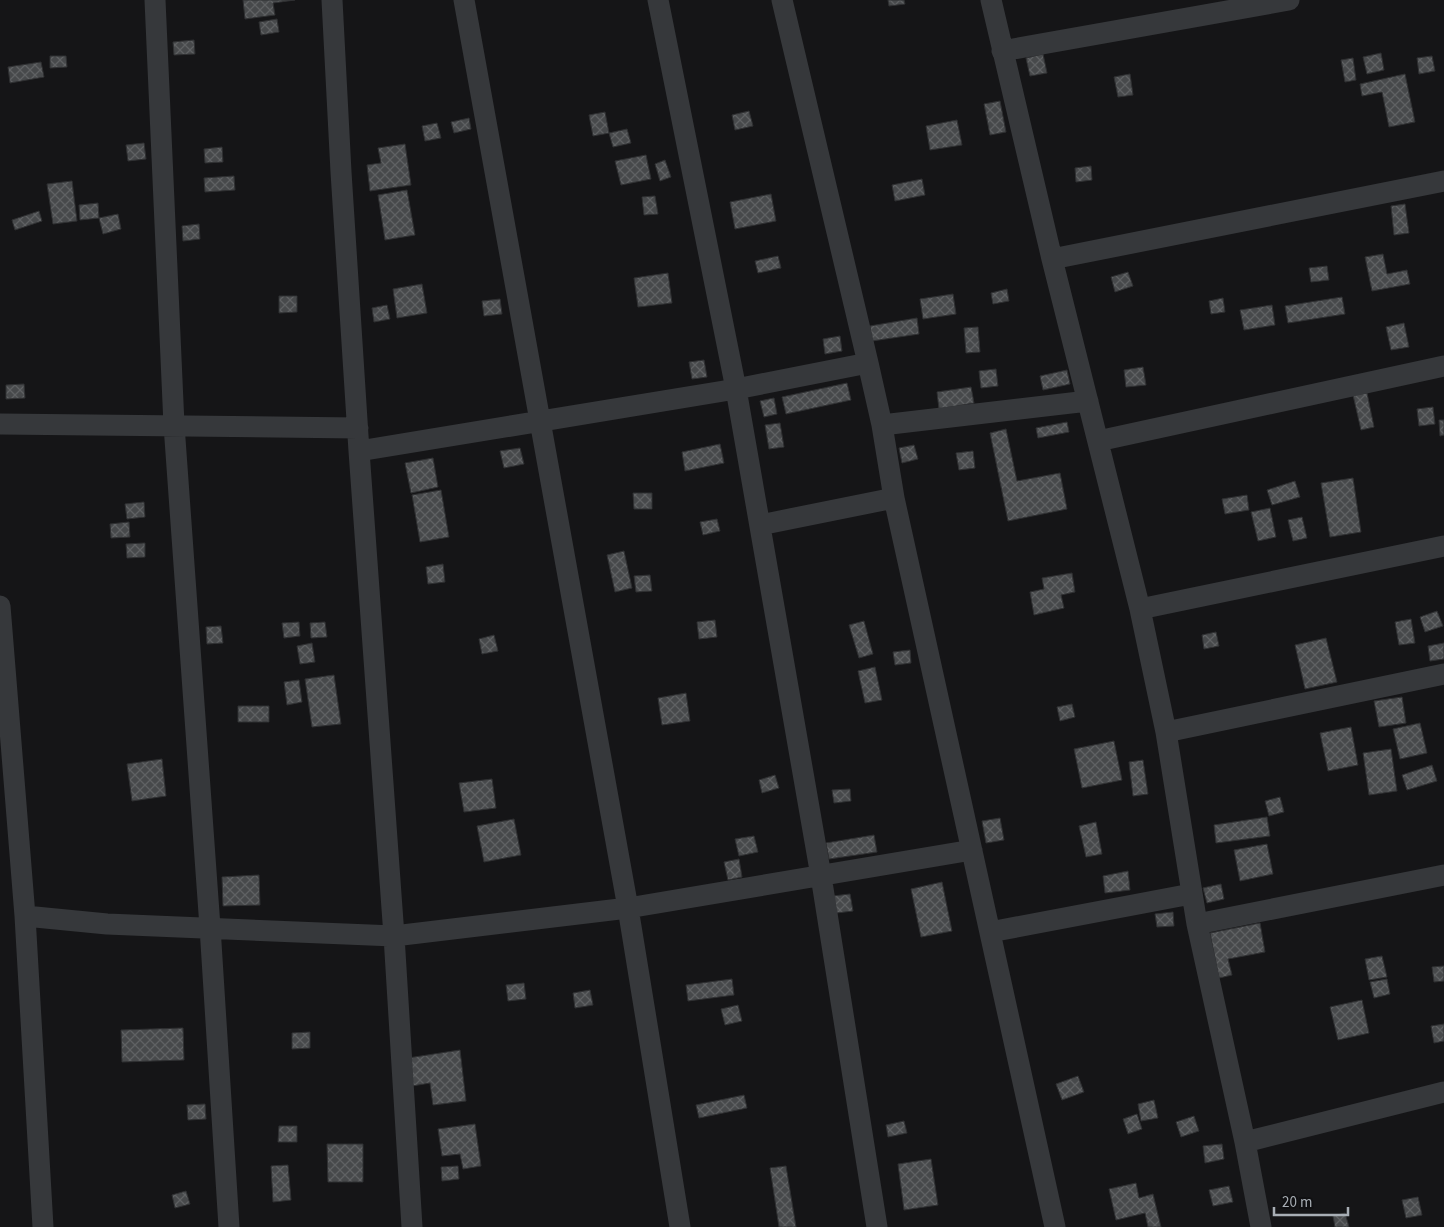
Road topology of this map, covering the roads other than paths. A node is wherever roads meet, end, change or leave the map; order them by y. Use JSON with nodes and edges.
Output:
{"nodes":[{"id":1,"x":154,"y":0,"type":"edge"},
{"id":2,"x":332,"y":0,"type":"edge"},
{"id":3,"x":464,"y":0,"type":"edge"},
{"id":4,"x":658,"y":0,"type":"edge"},
{"id":5,"x":782,"y":0,"type":"edge"},
{"id":6,"x":991,"y":0,"type":"edge"},
{"id":7,"x":1290,"y":0,"type":"edge"},
{"id":8,"x":1002,"y":52,"type":"junction"},
{"id":9,"x":1444,"y":181,"type":"edge"},
{"id":10,"x":1052,"y":259,"type":"junction"},
{"id":11,"x":868,"y":363,"type":"junction"},
{"id":12,"x":1444,"y":366,"type":"edge"},
{"id":13,"x":736,"y":389,"type":"junction"},
{"id":14,"x":1088,"y":401,"type":"junction"},
{"id":15,"x":540,"y":422,"type":"junction"},
{"id":16,"x":0,"y":424,"type":"edge"},
{"id":17,"x":174,"y":425,"type":"junction"},
{"id":18,"x":882,"y":425,"type":"junction"},
{"id":19,"x":358,"y":428,"type":"junction"},
{"id":20,"x":1098,"y":441,"type":"junction"},
{"id":21,"x":359,"y":451,"type":"junction"},
{"id":22,"x":894,"y":498,"type":"junction"},
{"id":23,"x":760,"y":525,"type":"junction"},
{"id":24,"x":1444,"y":546,"type":"edge"},
{"id":25,"x":0,"y":606,"type":"edge"},
{"id":26,"x":1140,"y":609,"type":"junction"},
{"id":27,"x":1444,"y":674,"type":"edge"},
{"id":28,"x":1166,"y":732,"type":"junction"},
{"id":29,"x":972,"y":850,"type":"junction"},
{"id":30,"x":1444,"y":875,"type":"edge"},
{"id":31,"x":821,"y":876,"type":"junction"},
{"id":32,"x":1191,"y":894,"type":"junction"},
{"id":33,"x":628,"y":908,"type":"junction"},
{"id":34,"x":25,"y":916,"type":"junction"},
{"id":35,"x":1197,"y":924,"type":"junction"},
{"id":36,"x":210,"y":928,"type":"junction"},
{"id":37,"x":990,"y":932,"type":"junction"},
{"id":38,"x":394,"y":936,"type":"junction"},
{"id":39,"x":1444,"y":1092,"type":"edge"},
{"id":40,"x":1244,"y":1142,"type":"junction"},
{"id":41,"x":43,"y":1227,"type":"edge"},
{"id":42,"x":229,"y":1227,"type":"edge"},
{"id":43,"x":412,"y":1227,"type":"edge"},
{"id":44,"x":680,"y":1227,"type":"edge"},
{"id":45,"x":876,"y":1227,"type":"edge"},
{"id":46,"x":1056,"y":1227,"type":"edge"},
{"id":47,"x":1261,"y":1227,"type":"edge"}],
"edges":[{"from":1,"to":17,"type":"street"},
{"from":2,"to":19,"type":"street"},
{"from":3,"to":15,"type":"street"},
{"from":4,"to":13,"type":"street"},
{"from":5,"to":11,"type":"street"},
{"from":6,"to":8,"type":"street"},
{"from":7,"to":8,"type":"street"},
{"from":8,"to":10,"type":"street"},
{"from":9,"to":10,"type":"street"},
{"from":10,"to":14,"type":"street"},
{"from":11,"to":13,"type":"street"},
{"from":11,"to":18,"type":"street"},
{"from":12,"to":20,"type":"street"},
{"from":13,"to":15,"type":"street"},
{"from":13,"to":23,"type":"street"},
{"from":14,"to":18,"type":"street"},
{"from":14,"to":20,"type":"street"},
{"from":15,"to":21,"type":"street"},
{"from":15,"to":33,"type":"street"},
{"from":16,"to":17,"type":"street"},
{"from":17,"to":19,"type":"street"},
{"from":17,"to":36,"type":"street"},
{"from":18,"to":22,"type":"street"},
{"from":19,"to":21,"type":"street"},
{"from":20,"to":26,"type":"street"},
{"from":21,"to":38,"type":"street"},
{"from":22,"to":23,"type":"street"},
{"from":22,"to":29,"type":"street"},
{"from":23,"to":31,"type":"street"},
{"from":24,"to":26,"type":"street"},
{"from":25,"to":34,"type":"street"},
{"from":26,"to":28,"type":"street"},
{"from":27,"to":28,"type":"street"},
{"from":28,"to":32,"type":"street"},
{"from":29,"to":31,"type":"street"},
{"from":29,"to":37,"type":"street"},
{"from":30,"to":35,"type":"street"},
{"from":31,"to":33,"type":"street"},
{"from":31,"to":45,"type":"street"},
{"from":32,"to":35,"type":"street"},
{"from":32,"to":37,"type":"street"},
{"from":33,"to":38,"type":"street"},
{"from":33,"to":44,"type":"street"},
{"from":34,"to":36,"type":"street"},
{"from":34,"to":41,"type":"street"},
{"from":35,"to":40,"type":"street"},
{"from":36,"to":38,"type":"street"},
{"from":36,"to":42,"type":"street"},
{"from":37,"to":46,"type":"street"},
{"from":38,"to":43,"type":"street"},
{"from":39,"to":40,"type":"street"},
{"from":40,"to":47,"type":"street"}]}
